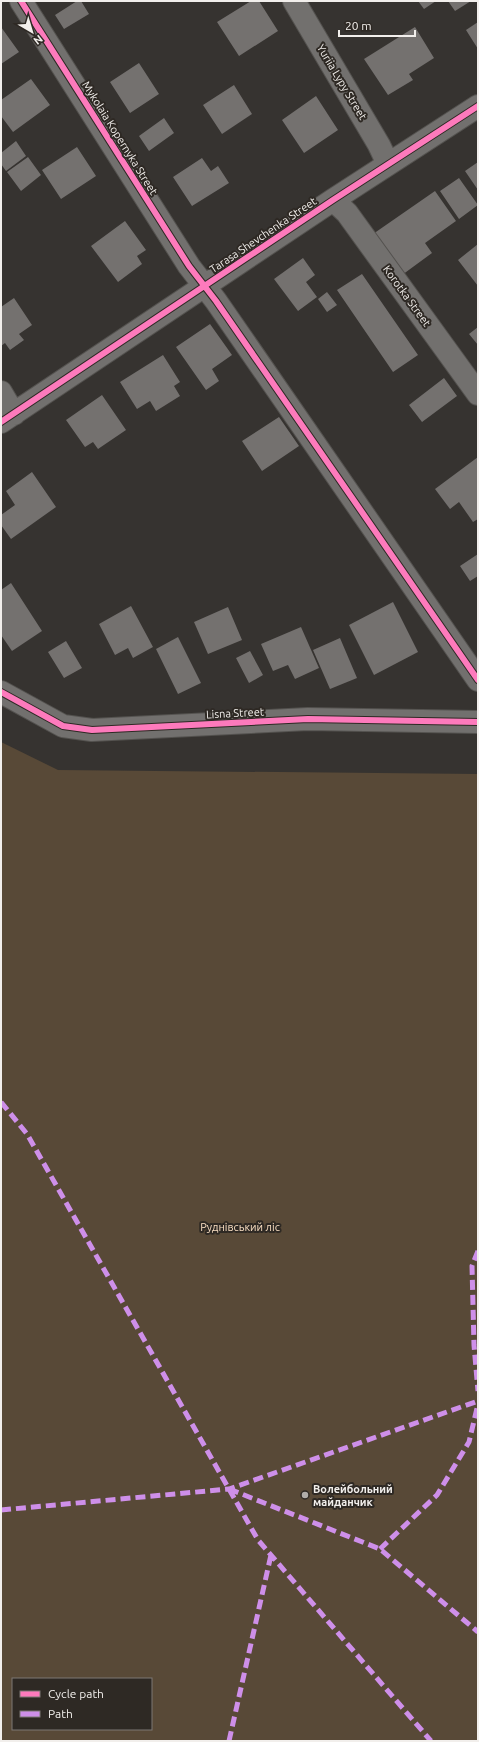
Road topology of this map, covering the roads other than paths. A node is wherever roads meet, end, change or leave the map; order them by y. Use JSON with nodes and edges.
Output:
{"nodes":[{"id":1,"x":21,"y":1,"type":"edge"},
{"id":2,"x":294,"y":1,"type":"edge"},
{"id":3,"x":478,"y":106,"type":"edge"},
{"id":4,"x":388,"y":164,"type":"junction"},
{"id":5,"x":333,"y":200,"type":"junction"},
{"id":6,"x":204,"y":286,"type":"junction"},
{"id":7,"x":1,"y":392,"type":"edge"},
{"id":8,"x":478,"y":394,"type":"edge"},
{"id":9,"x":7,"y":418,"type":"edge"},
{"id":10,"x":478,"y":680,"type":"edge"},
{"id":11,"x":1,"y":692,"type":"edge"},
{"id":12,"x":478,"y":722,"type":"edge"}],
"edges":[{"from":1,"to":6,"type":"street","name":"Mykolaia Kopernyka Street"},
{"from":2,"to":4,"type":"street","name":"Yuriia Lypy Street"},
{"from":3,"to":4,"type":"street","name":"Tarasa Shevchenka Street"},
{"from":4,"to":5,"type":"street","name":"Tarasa Shevchenka Street"},
{"from":5,"to":6,"type":"street","name":"Tarasa Shevchenka Street"},
{"from":5,"to":8,"type":"street","name":"Korotka Street"},
{"from":6,"to":9,"type":"street","name":"Tarasa Shevchenka Street"},
{"from":6,"to":10,"type":"street","name":"Mykolaia Kopernyka Street"},
{"from":7,"to":9,"type":"street"},
{"from":11,"to":12,"type":"street","name":"Lisna Street"}]}
